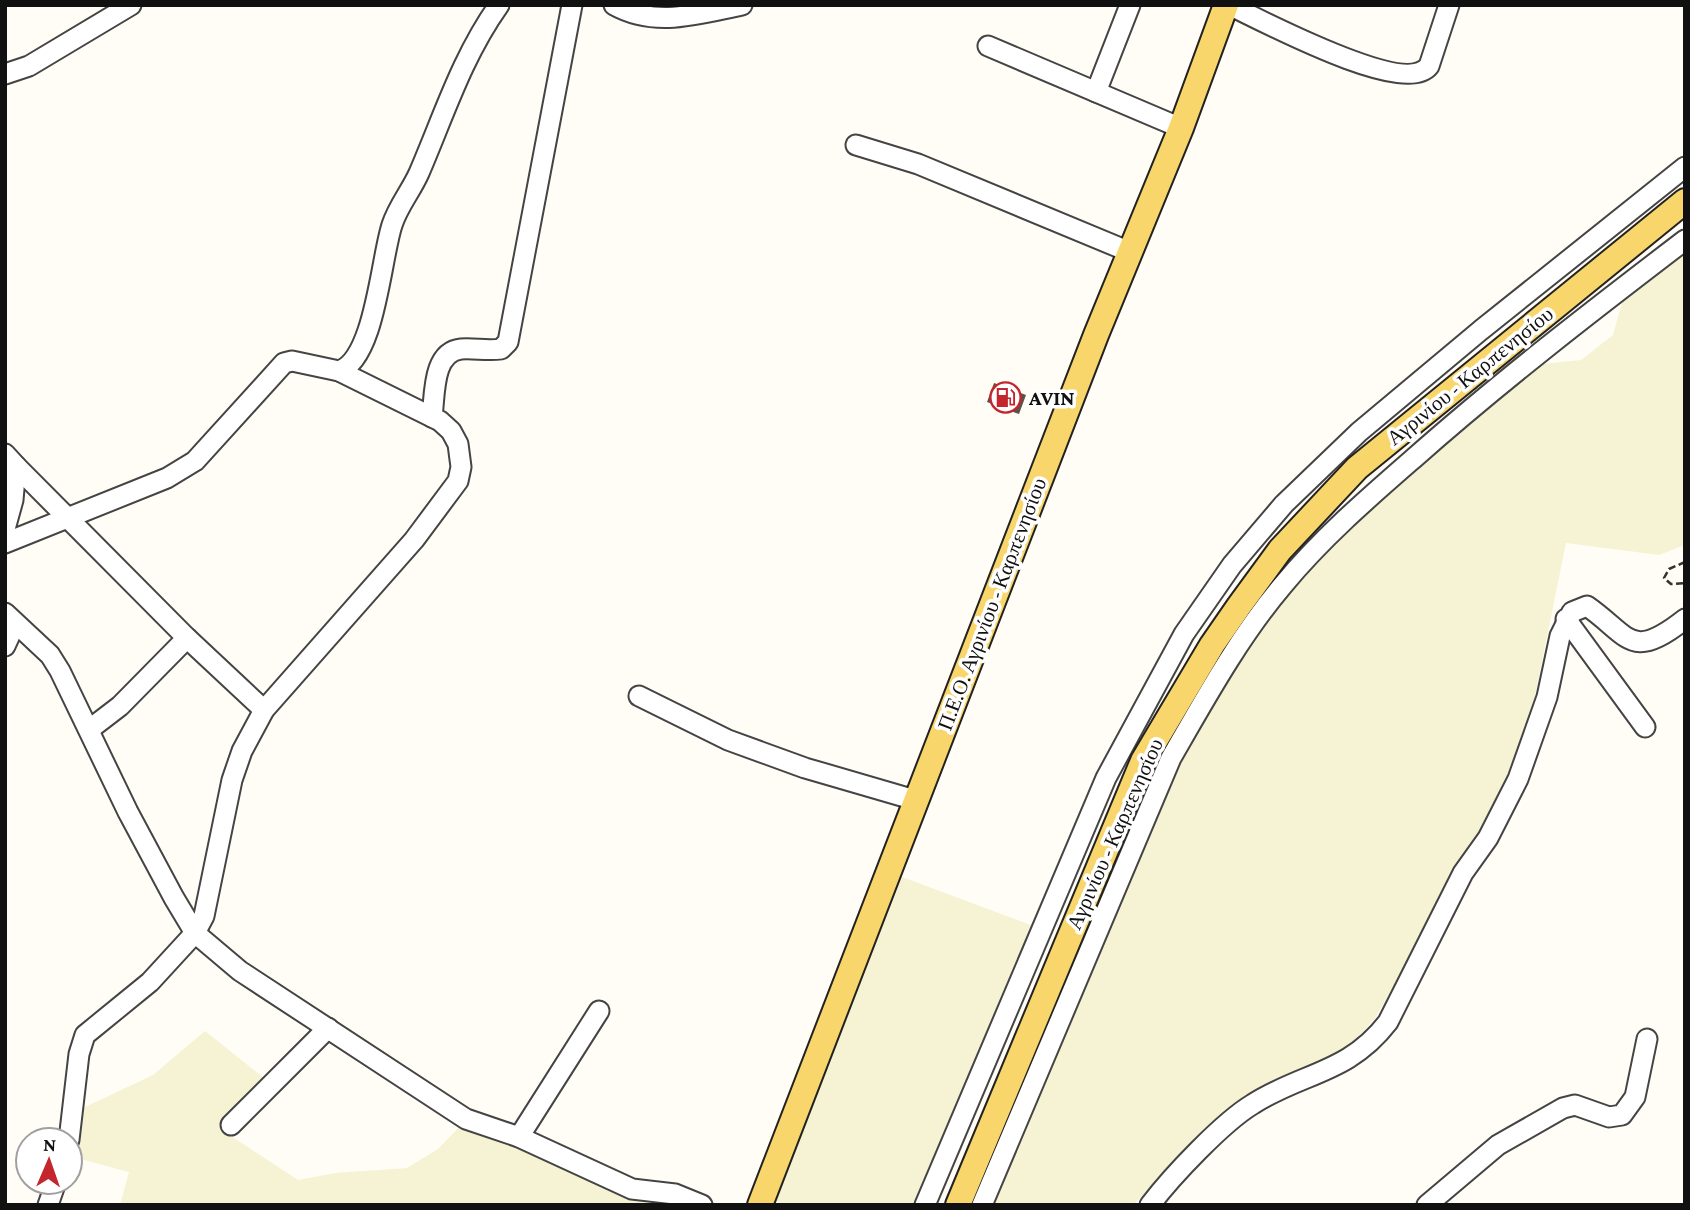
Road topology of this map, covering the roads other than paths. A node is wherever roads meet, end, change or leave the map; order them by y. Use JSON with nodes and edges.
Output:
{"nodes":[{"id":1,"x":131,"y":5,"type":"edge"},
{"id":2,"x":499,"y":5,"type":"edge"},
{"id":3,"x":572,"y":5,"type":"edge"},
{"id":4,"x":614,"y":5,"type":"edge"},
{"id":5,"x":742,"y":5,"type":"edge"},
{"id":6,"x":1130,"y":5,"type":"edge"},
{"id":7,"x":1228,"y":5,"type":"edge"},
{"id":8,"x":1449,"y":5,"type":"edge"},
{"id":9,"x":988,"y":46,"type":"dead end"},
{"id":10,"x":5,"y":74,"type":"edge"},
{"id":11,"x":1096,"y":92,"type":"junction"},
{"id":12,"x":1181,"y":128,"type":"junction"},
{"id":13,"x":856,"y":145,"type":"dead end"},
{"id":14,"x":1685,"y":167,"type":"edge"},
{"id":15,"x":1685,"y":201,"type":"edge"},
{"id":16,"x":1685,"y":240,"type":"edge"},
{"id":17,"x":1130,"y":252,"type":"junction"},
{"id":18,"x":339,"y":371,"type":"junction"},
{"id":19,"x":432,"y":417,"type":"junction"},
{"id":20,"x":11,"y":460,"type":"edge"},
{"id":21,"x":69,"y":519,"type":"junction"},
{"id":22,"x":5,"y":528,"type":"edge"},
{"id":23,"x":5,"y":543,"type":"edge"},
{"id":24,"x":10,"y":618,"type":"edge"},
{"id":25,"x":1566,"y":619,"type":"junction"},
{"id":26,"x":1685,"y":619,"type":"edge"},
{"id":27,"x":187,"y":638,"type":"junction"},
{"id":28,"x":5,"y":646,"type":"edge"},
{"id":29,"x":639,"y":696,"type":"dead end"},
{"id":30,"x":264,"y":710,"type":"junction"},
{"id":31,"x":1645,"y":727,"type":"dead end"},
{"id":32,"x":90,"y":729,"type":"junction"},
{"id":33,"x":915,"y":800,"type":"junction"},
{"id":34,"x":195,"y":933,"type":"junction"},
{"id":35,"x":599,"y":1011,"type":"dead end"},
{"id":36,"x":328,"y":1028,"type":"junction"},
{"id":37,"x":1647,"y":1039,"type":"dead end"},
{"id":38,"x":231,"y":1125,"type":"dead end"},
{"id":39,"x":71,"y":1126,"type":"edge"},
{"id":40,"x":519,"y":1137,"type":"junction"},
{"id":41,"x":702,"y":1205,"type":"edge"},
{"id":42,"x":760,"y":1205,"type":"edge"},
{"id":43,"x":925,"y":1205,"type":"edge"},
{"id":44,"x":958,"y":1205,"type":"edge"},
{"id":45,"x":982,"y":1205,"type":"edge"},
{"id":46,"x":1150,"y":1205,"type":"edge"},
{"id":47,"x":1427,"y":1205,"type":"edge"}],
"edges":[{"from":1,"to":10,"type":"street"},
{"from":2,"to":18,"type":"street"},
{"from":3,"to":19,"type":"street"},
{"from":4,"to":5,"type":"street"},
{"from":6,"to":11,"type":"street"},
{"from":7,"to":8,"type":"street"},
{"from":7,"to":12,"type":"main road","name":"Π.Ε.Ο. Αγρινίου - Καρπενησίου"},
{"from":9,"to":11,"type":"street"},
{"from":11,"to":12,"type":"street"},
{"from":12,"to":17,"type":"main road","name":"Π.Ε.Ο. Αγρινίου - Καρπενησίου"},
{"from":13,"to":17,"type":"street"},
{"from":14,"to":43,"type":"street"},
{"from":15,"to":44,"type":"main road","name":"Αγρινίου - Καρπενησίου"},
{"from":16,"to":45,"type":"street"},
{"from":17,"to":33,"type":"main road","name":"Π.Ε.Ο. Αγρινίου - Καρπενησίου"},
{"from":18,"to":19,"type":"street"},
{"from":18,"to":21,"type":"street"},
{"from":19,"to":30,"type":"street"},
{"from":20,"to":21,"type":"street"},
{"from":20,"to":22,"type":"street"},
{"from":21,"to":23,"type":"street"},
{"from":21,"to":27,"type":"street"},
{"from":24,"to":28,"type":"street"},
{"from":24,"to":32,"type":"street"},
{"from":25,"to":26,"type":"street"},
{"from":25,"to":31,"type":"street"},
{"from":25,"to":46,"type":"street"},
{"from":27,"to":30,"type":"street"},
{"from":27,"to":32,"type":"street"},
{"from":29,"to":33,"type":"street"},
{"from":30,"to":34,"type":"street"},
{"from":32,"to":34,"type":"street"},
{"from":33,"to":42,"type":"main road","name":"Π.Ε.Ο. Αγρινίου - Καρπενησίου"},
{"from":34,"to":36,"type":"street"},
{"from":34,"to":39,"type":"street"},
{"from":35,"to":40,"type":"street"},
{"from":36,"to":38,"type":"street"},
{"from":36,"to":40,"type":"street"},
{"from":37,"to":47,"type":"street"},
{"from":40,"to":41,"type":"street"}]}
